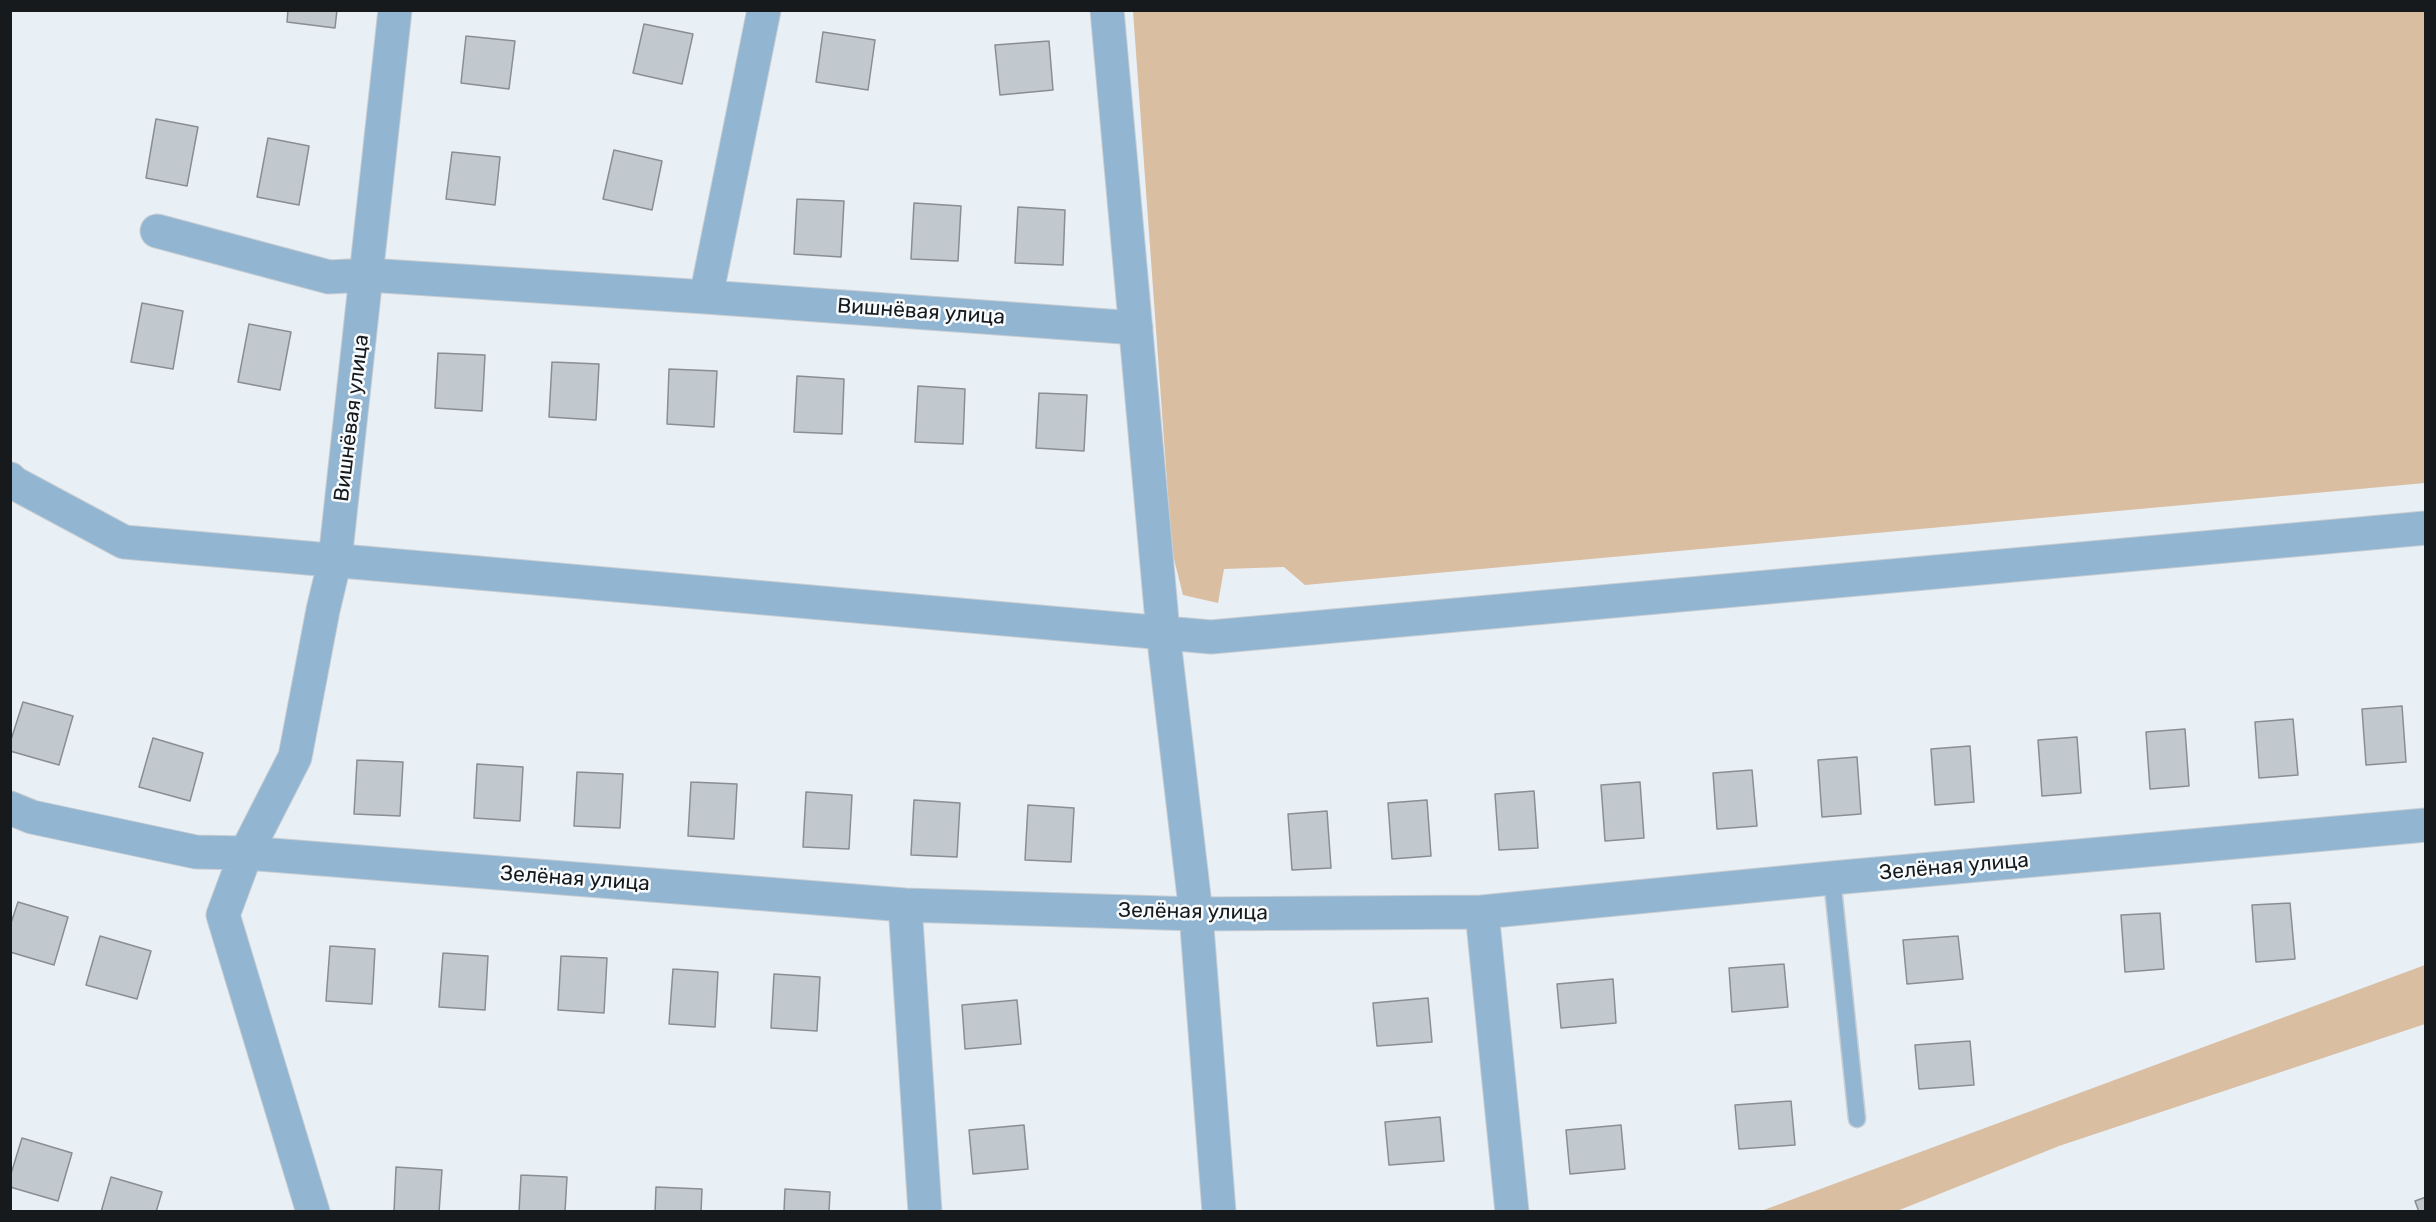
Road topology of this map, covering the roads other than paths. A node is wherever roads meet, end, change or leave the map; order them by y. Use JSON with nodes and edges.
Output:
{"nodes":[{"id":1,"x":395,"y":10,"type":"edge"},
{"id":2,"x":764,"y":10,"type":"edge"},
{"id":3,"x":1107,"y":10,"type":"edge"},
{"id":4,"x":157,"y":231,"type":"dead end"},
{"id":5,"x":368,"y":275,"type":"junction"},
{"id":6,"x":706,"y":297,"type":"junction"},
{"id":7,"x":1136,"y":328,"type":"junction"},
{"id":8,"x":10,"y":478,"type":"edge"},
{"id":9,"x":2426,"y":528,"type":"edge"},
{"id":10,"x":335,"y":560,"type":"junction"},
{"id":11,"x":1163,"y":632,"type":"junction"},
{"id":12,"x":10,"y":808,"type":"edge"},
{"id":13,"x":2426,"y":825,"type":"edge"},
{"id":14,"x":246,"y":854,"type":"junction"},
{"id":15,"x":1832,"y":878,"type":"junction"},
{"id":16,"x":904,"y":905,"type":"junction"},
{"id":17,"x":1482,"y":912,"type":"junction"},
{"id":18,"x":1196,"y":914,"type":"junction"},
{"id":19,"x":1857,"y":1119,"type":"dead end"},
{"id":20,"x":313,"y":1212,"type":"edge"},
{"id":21,"x":925,"y":1212,"type":"edge"},
{"id":22,"x":1219,"y":1212,"type":"edge"},
{"id":23,"x":1512,"y":1212,"type":"edge"}],
"edges":[{"from":1,"to":5,"type":"street","name":"Вишнёвая улица"},
{"from":2,"to":6,"type":"street"},
{"from":3,"to":7,"type":"street"},
{"from":4,"to":5,"type":"street","name":"Вишнёвая улица"},
{"from":5,"to":6,"type":"street","name":"Вишнёвая улица"},
{"from":5,"to":10,"type":"street","name":"Вишнёвая улица"},
{"from":6,"to":7,"type":"street","name":"Вишнёвая улица"},
{"from":7,"to":11,"type":"street"},
{"from":8,"to":10,"type":"street"},
{"from":9,"to":11,"type":"street"},
{"from":10,"to":11,"type":"street"},
{"from":10,"to":14,"type":"street","name":"Вишнёвая улица"},
{"from":11,"to":18,"type":"street"},
{"from":12,"to":14,"type":"street","name":"Зелёная улица"},
{"from":13,"to":15,"type":"street","name":"Зелёная улица"},
{"from":14,"to":16,"type":"street","name":"Зелёная улица"},
{"from":14,"to":20,"type":"street","name":"Вишнёвая улица"},
{"from":15,"to":17,"type":"street","name":"Зелёная улица"},
{"from":15,"to":19,"type":"lane"},
{"from":16,"to":18,"type":"street","name":"Зелёная улица"},
{"from":16,"to":21,"type":"street"},
{"from":17,"to":18,"type":"street","name":"Зелёная улица"},
{"from":17,"to":23,"type":"street"},
{"from":18,"to":22,"type":"street"}]}
